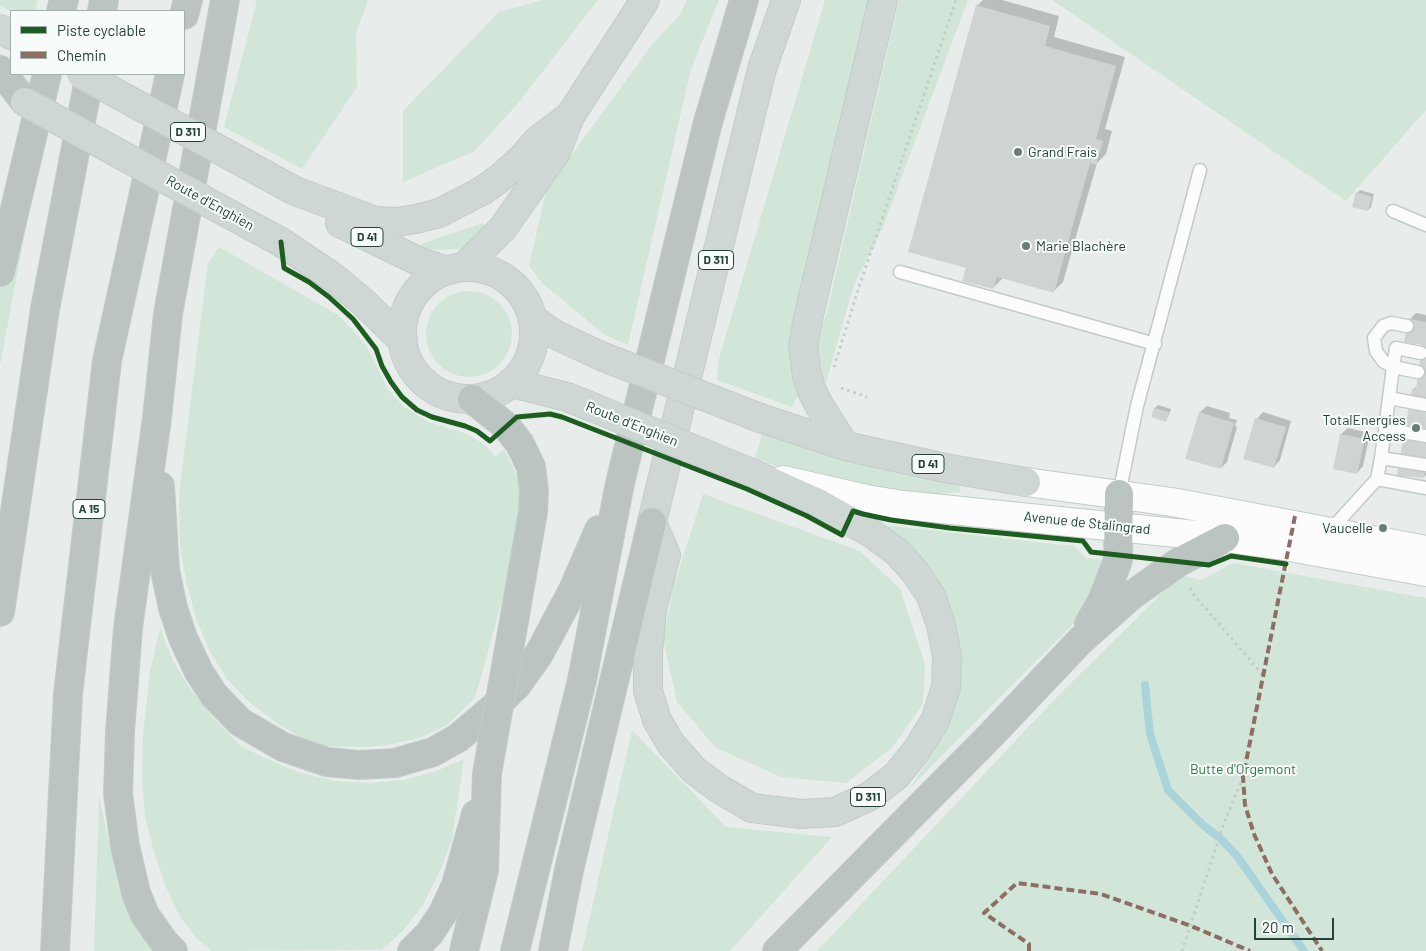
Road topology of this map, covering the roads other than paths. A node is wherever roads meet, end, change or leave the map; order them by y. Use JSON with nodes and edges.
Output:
{"nodes":[{"id":1,"x":225,"y":0,"type":"edge"},
{"id":2,"x":645,"y":0,"type":"edge"},
{"id":3,"x":744,"y":0,"type":"edge"},
{"id":4,"x":786,"y":0,"type":"edge"},
{"id":5,"x":883,"y":0,"type":"edge"},
{"id":6,"x":0,"y":70,"type":"edge"},
{"id":7,"x":46,"y":75,"type":"edge"},
{"id":8,"x":83,"y":75,"type":"edge"},
{"id":9,"x":90,"y":75,"type":"edge"},
{"id":10,"x":170,"y":75,"type":"edge"},
{"id":11,"x":0,"y":89,"type":"edge"},
{"id":12,"x":26,"y":102,"type":"junction"},
{"id":13,"x":570,"y":116,"type":"junction"},
{"id":14,"x":1200,"y":170,"type":"dead end"},
{"id":15,"x":295,"y":191,"type":"junction"},
{"id":16,"x":1393,"y":211,"type":"dead end"},
{"id":17,"x":1426,"y":225,"type":"edge"},
{"id":18,"x":455,"y":269,"type":"junction"},
{"id":19,"x":0,"y":272,"type":"edge"},
{"id":20,"x":900,"y":272,"type":"dead end"},
{"id":21,"x":533,"y":319,"type":"junction"},
{"id":22,"x":1407,"y":326,"type":"dead end"},
{"id":23,"x":403,"y":341,"type":"junction"},
{"id":24,"x":1155,"y":344,"type":"junction"},
{"id":25,"x":1421,"y":353,"type":"dead end"},
{"id":26,"x":1393,"y":367,"type":"junction"},
{"id":27,"x":1418,"y":372,"type":"dead end"},
{"id":28,"x":512,"y":382,"type":"junction"},
{"id":29,"x":1389,"y":398,"type":"junction"},
{"id":30,"x":472,"y":399,"type":"junction"},
{"id":31,"x":1426,"y":405,"type":"edge"},
{"id":32,"x":157,"y":418,"type":"junction"},
{"id":33,"x":1385,"y":429,"type":"junction"},
{"id":34,"x":1426,"y":436,"type":"edge"},
{"id":35,"x":845,"y":446,"type":"junction"},
{"id":36,"x":1381,"y":458,"type":"junction"},
{"id":37,"x":1426,"y":465,"type":"edge"},
{"id":38,"x":749,"y":472,"type":"junction"},
{"id":39,"x":1377,"y":479,"type":"junction"},
{"id":40,"x":620,"y":483,"type":"junction"},
{"id":41,"x":1426,"y":488,"type":"edge"},
{"id":42,"x":1119,"y":494,"type":"junction"},
{"id":43,"x":652,"y":522,"type":"junction"},
{"id":44,"x":1118,"y":528,"type":"junction"},
{"id":45,"x":1331,"y":533,"type":"junction"},
{"id":46,"x":1226,"y":538,"type":"junction"},
{"id":47,"x":1426,"y":550,"type":"edge"},
{"id":48,"x":1426,"y":572,"type":"edge"},
{"id":49,"x":0,"y":612,"type":"edge"},
{"id":50,"x":1080,"y":641,"type":"junction"},
{"id":51,"x":487,"y":774,"type":"junction"},
{"id":52,"x":570,"y":870,"type":"junction"},
{"id":53,"x":55,"y":951,"type":"edge"},
{"id":54,"x":173,"y":951,"type":"edge"},
{"id":55,"x":412,"y":951,"type":"edge"},
{"id":56,"x":464,"y":951,"type":"edge"},
{"id":57,"x":515,"y":951,"type":"edge"},
{"id":58,"x":542,"y":951,"type":"edge"},
{"id":59,"x":553,"y":951,"type":"edge"},
{"id":60,"x":777,"y":951,"type":"edge"}],
"edges":[{"from":1,"to":32,"type":"highway"},
{"from":2,"to":13,"type":"main road","number":"D 311"},
{"from":3,"to":40,"type":"highway"},
{"from":4,"to":43,"type":"main road","number":"D 311"},
{"from":5,"to":35,"type":"main road"},
{"from":6,"to":12,"type":"highway"},
{"from":7,"to":19,"type":"highway"},
{"from":8,"to":15,"type":"main road","number":"D 311","bridge":true},
{"from":9,"to":49,"type":"highway"},
{"from":10,"to":53,"type":"highway","number":"A 15"},
{"from":11,"to":12,"type":"main road","name":"Route d'Enghien"},
{"from":12,"to":23,"type":"main road","name":"Route d'Enghien","bridge":true},
{"from":13,"to":15,"type":"main road","number":"D 311"},
{"from":13,"to":18,"type":"main road","number":"D 311"},
{"from":14,"to":24,"type":"lane"},
{"from":15,"to":18,"type":"main road","number":"D 41"},
{"from":16,"to":17,"type":"lane"},
{"from":18,"to":21,"type":"main road"},
{"from":18,"to":23,"type":"main road"},
{"from":20,"to":24,"type":"lane"},
{"from":21,"to":28,"type":"main road"},
{"from":21,"to":35,"type":"main road","number":"D 41","bridge":true},
{"from":22,"to":26,"type":"lane"},
{"from":23,"to":30,"type":"main road"},
{"from":24,"to":42,"type":"lane"},
{"from":25,"to":26,"type":"lane"},
{"from":26,"to":27,"type":"lane"},
{"from":26,"to":29,"type":"lane"},
{"from":28,"to":30,"type":"main road"},
{"from":28,"to":38,"type":"main road","name":"Route d'Enghien","bridge":true},
{"from":29,"to":31,"type":"lane"},
{"from":29,"to":33,"type":"lane"},
{"from":30,"to":51,"type":"highway","bridge":true},
{"from":32,"to":40,"type":"highway"},
{"from":32,"to":54,"type":"highway"},
{"from":33,"to":34,"type":"lane"},
{"from":33,"to":36,"type":"lane"},
{"from":35,"to":42,"type":"main road","number":"D 41"},
{"from":36,"to":37,"type":"lane"},
{"from":36,"to":39,"type":"lane"},
{"from":38,"to":43,"type":"main road","number":"D 311"},
{"from":38,"to":44,"type":"main road","name":"Avenue de Stalingrad"},
{"from":39,"to":41,"type":"lane"},
{"from":39,"to":45,"type":"lane"},
{"from":40,"to":57,"type":"highway"},
{"from":42,"to":44,"type":"highway"},
{"from":42,"to":45,"type":"main road","number":"D 41"},
{"from":43,"to":52,"type":"highway"},
{"from":44,"to":46,"type":"main road","name":"Avenue de Stalingrad"},
{"from":44,"to":50,"type":"highway"},
{"from":45,"to":47,"type":"main road","number":"D 41"},
{"from":46,"to":48,"type":"main road","name":"Avenue de Stalingrad"},
{"from":46,"to":50,"type":"highway"},
{"from":50,"to":60,"type":"highway"},
{"from":51,"to":55,"type":"highway"},
{"from":51,"to":56,"type":"highway"},
{"from":52,"to":58,"type":"highway"},
{"from":52,"to":59,"type":"highway"}]}
